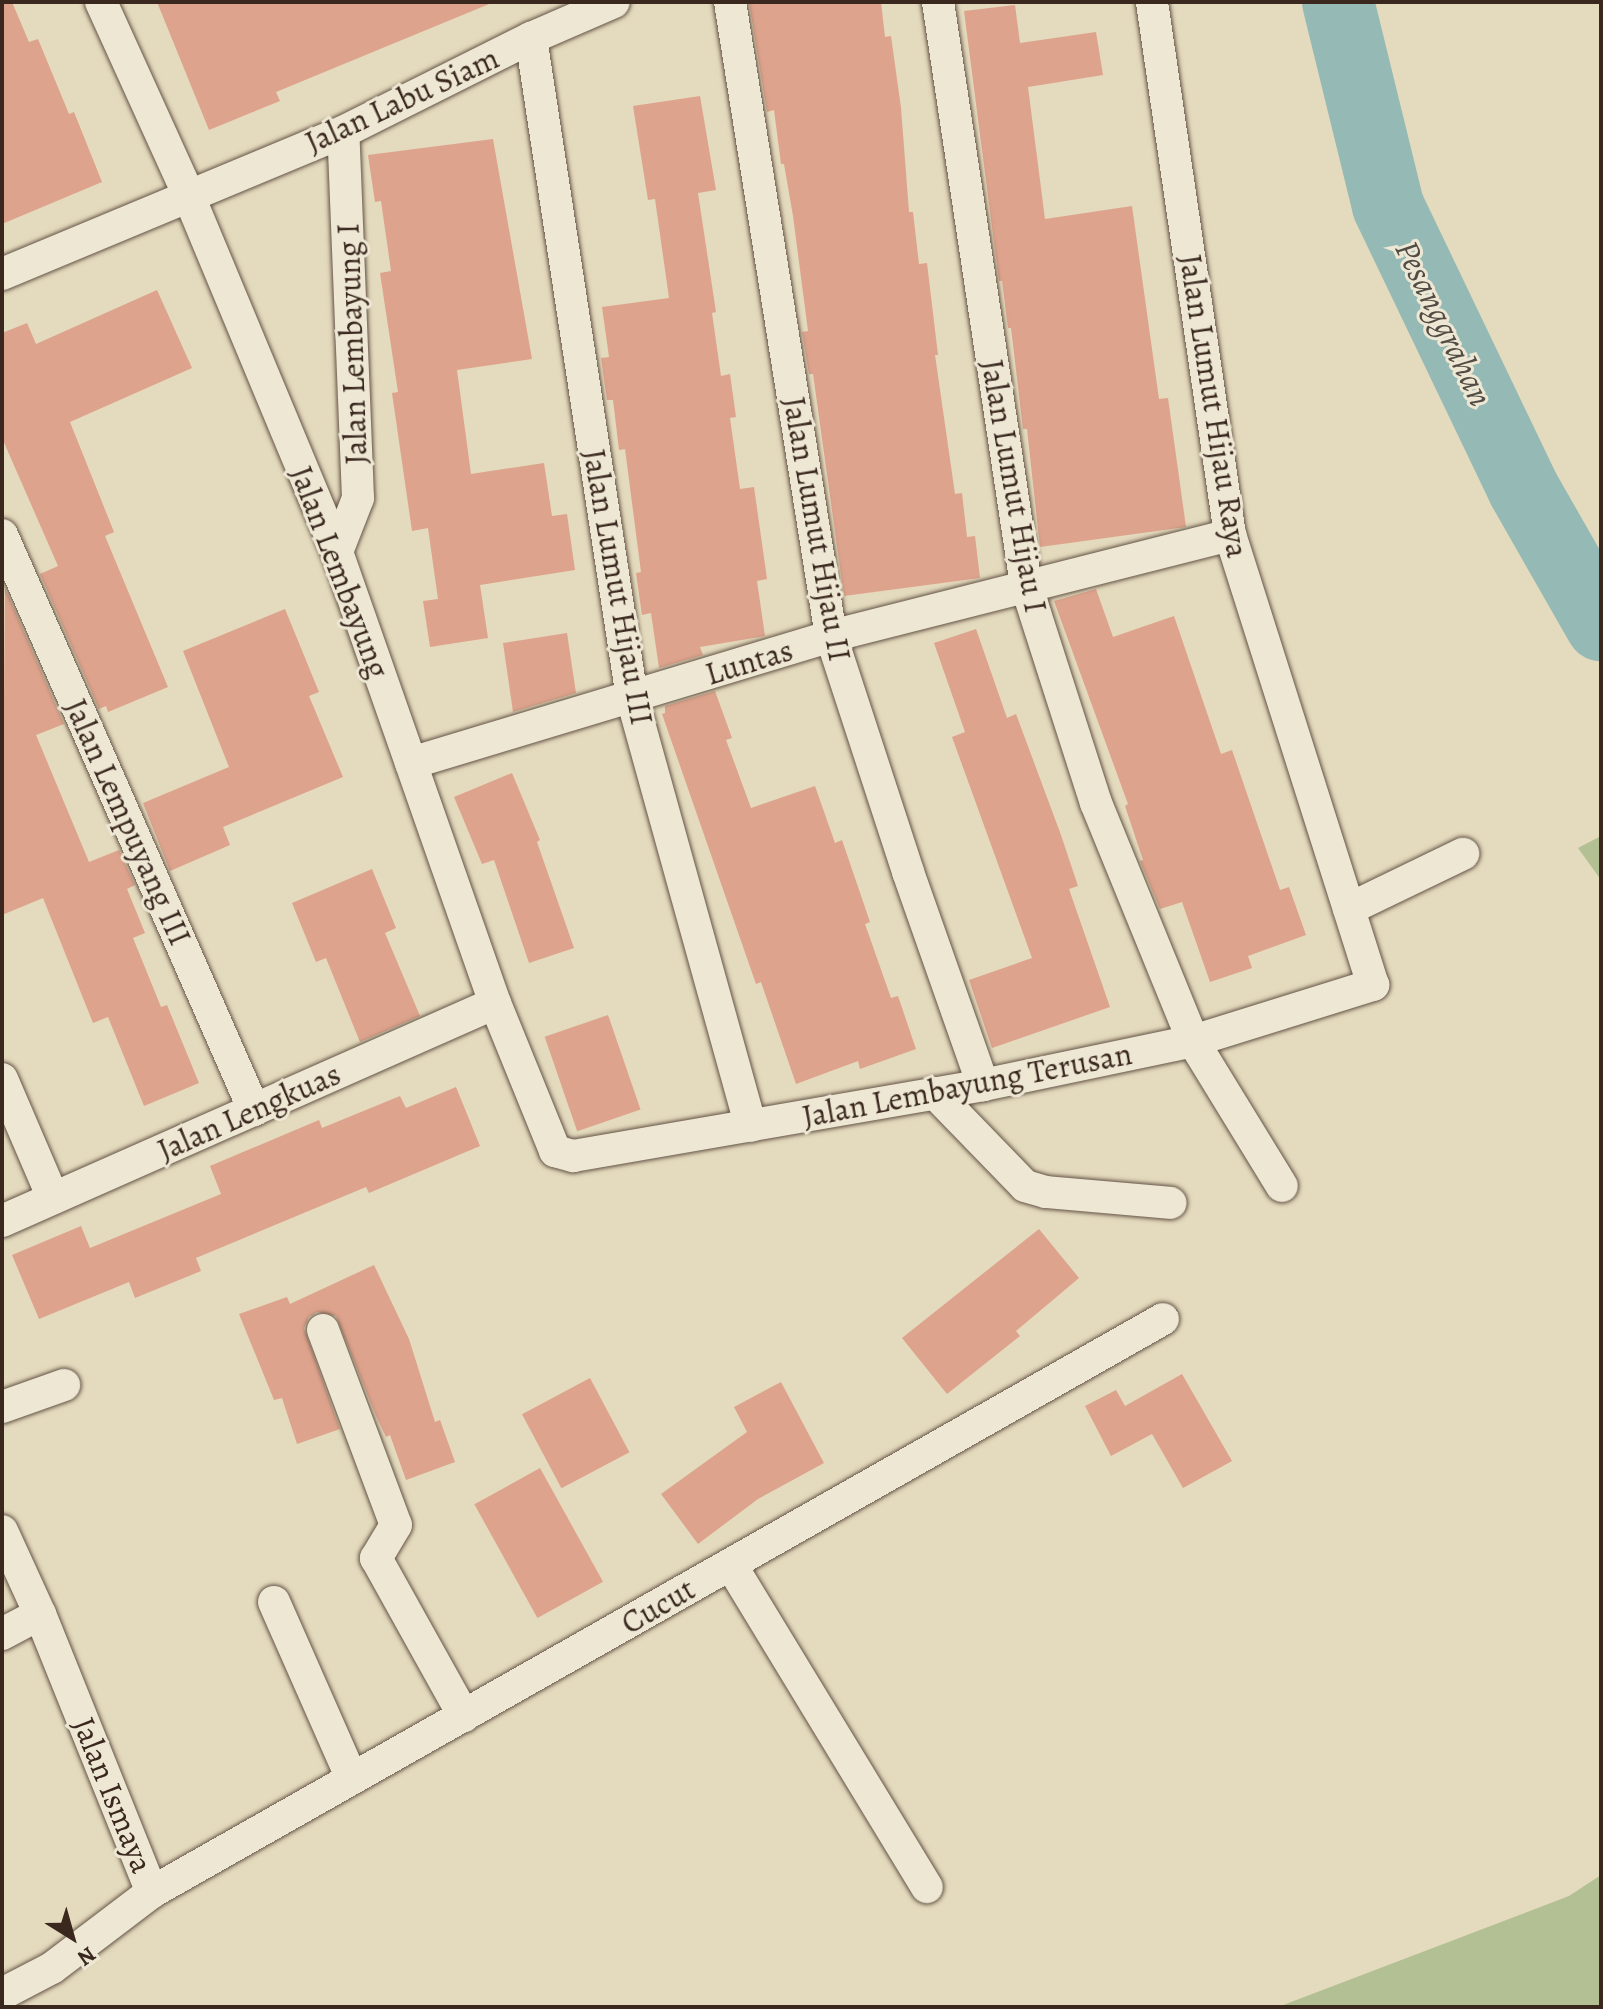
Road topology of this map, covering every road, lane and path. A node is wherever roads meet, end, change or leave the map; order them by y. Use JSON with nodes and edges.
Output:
{"nodes":[{"id":1,"x":101,"y":2,"type":"edge"},
{"id":2,"x":614,"y":2,"type":"edge"},
{"id":3,"x":730,"y":2,"type":"edge"},
{"id":4,"x":938,"y":2,"type":"edge"},
{"id":5,"x":1152,"y":2,"type":"edge"},
{"id":6,"x":531,"y":38,"type":"junction"},
{"id":7,"x":343,"y":132,"type":"junction"},
{"id":8,"x":188,"y":194,"type":"junction"},
{"id":9,"x":2,"y":274,"type":"edge"},
{"id":10,"x":2,"y":535,"type":"edge"},
{"id":11,"x":1230,"y":535,"type":"junction"},
{"id":12,"x":337,"y":552,"type":"junction"},
{"id":13,"x":1026,"y":585,"type":"junction"},
{"id":14,"x":831,"y":636,"type":"junction"},
{"id":15,"x":632,"y":698,"type":"junction"},
{"id":16,"x":411,"y":763,"type":"junction"},
{"id":17,"x":1463,"y":854,"type":"dead end"},
{"id":18,"x":1349,"y":909,"type":"junction"},
{"id":19,"x":1373,"y":985,"type":"joint"},
{"id":20,"x":495,"y":1003,"type":"junction"},
{"id":21,"x":1193,"y":1041,"type":"junction"},
{"id":22,"x":2,"y":1079,"type":"edge"},
{"id":23,"x":983,"y":1085,"type":"junction"},
{"id":24,"x":935,"y":1093,"type":"junction"},
{"id":25,"x":254,"y":1110,"type":"junction"},
{"id":26,"x":751,"y":1126,"type":"junction"},
{"id":27,"x":555,"y":1151,"type":"joint"},
{"id":28,"x":1282,"y":1186,"type":"dead end"},
{"id":29,"x":53,"y":1198,"type":"junction"},
{"id":30,"x":1171,"y":1203,"type":"dead end"},
{"id":31,"x":2,"y":1221,"type":"edge"},
{"id":32,"x":1163,"y":1319,"type":"dead end"},
{"id":33,"x":323,"y":1330,"type":"dead end"},
{"id":34,"x":64,"y":1385,"type":"dead end"},
{"id":35,"x":2,"y":1407,"type":"edge"},
{"id":36,"x":2,"y":1531,"type":"edge"},
{"id":37,"x":731,"y":1565,"type":"junction"},
{"id":38,"x":274,"y":1602,"type":"dead end"},
{"id":39,"x":40,"y":1614,"type":"junction"},
{"id":40,"x":2,"y":1634,"type":"edge"},
{"id":41,"x":464,"y":1716,"type":"junction"},
{"id":42,"x":352,"y":1779,"type":"junction"},
{"id":43,"x":927,"y":1887,"type":"dead end"},
{"id":44,"x":152,"y":1892,"type":"junction"},
{"id":45,"x":2,"y":1994,"type":"edge"}],
"edges":[{"from":1,"to":8,"type":"street","name":"Jalan Lembayung"},
{"from":2,"to":6,"type":"street","name":"Jalan Labu Siam"},
{"from":3,"to":14,"type":"street","name":"Jalan Lumut Hijau II"},
{"from":4,"to":13,"type":"street","name":"Jalan Lumut Hijau I"},
{"from":5,"to":11,"type":"street","name":"Jalan Lumut Hijau Raya"},
{"from":6,"to":7,"type":"street","name":"Jalan Labu Siam"},
{"from":6,"to":15,"type":"street","name":"Jalan Lumut Hijau III"},
{"from":7,"to":8,"type":"street","name":"Jalan Labu Siam"},
{"from":7,"to":12,"type":"street","name":"Jalan Lembayung I"},
{"from":8,"to":9,"type":"street","name":"Jalan Labu Siam"},
{"from":8,"to":12,"type":"street","name":"Jalan Lembayung"},
{"from":10,"to":25,"type":"street","name":"Jalan Lempuyang III"},
{"from":11,"to":13,"type":"street","name":"Luntas"},
{"from":11,"to":18,"type":"street","name":"Jalan Lumut Hijau Raya"},
{"from":12,"to":16,"type":"street","name":"Jalan Lembayung"},
{"from":13,"to":14,"type":"street","name":"Luntas"},
{"from":13,"to":21,"type":"street","name":"Jalan Lumut Hijau I"},
{"from":14,"to":15,"type":"street","name":"Luntas"},
{"from":14,"to":23,"type":"street","name":"Jalan Lumut Hijau II"},
{"from":15,"to":16,"type":"street","name":"Luntas"},
{"from":15,"to":26,"type":"street","name":"Jalan Lumut Hijau III"},
{"from":16,"to":20,"type":"street","name":"Jalan Lembayung"},
{"from":17,"to":18,"type":"street"},
{"from":18,"to":19,"type":"street","name":"Jalan Lumut Hijau Raya"},
{"from":19,"to":21,"type":"street","name":"Jalan Lembayung Terusan"},
{"from":20,"to":25,"type":"street","name":"Jalan Lengkuas"},
{"from":20,"to":27,"type":"street","name":"Jalan Lembayung"},
{"from":21,"to":23,"type":"street","name":"Jalan Lembayung Terusan"},
{"from":21,"to":28,"type":"street","name":"Jalan Lumut Hijau I"},
{"from":22,"to":29,"type":"street"},
{"from":23,"to":24,"type":"street","name":"Jalan Lembayung Terusan"},
{"from":24,"to":26,"type":"street","name":"Jalan Lembayung Terusan"},
{"from":24,"to":30,"type":"street"},
{"from":25,"to":29,"type":"street","name":"Jalan Lengkuas"},
{"from":26,"to":27,"type":"street","name":"Jalan Lembayung Terusan"},
{"from":29,"to":31,"type":"street","name":"Jalan Lengkuas"},
{"from":32,"to":37,"type":"street","name":"Cucut"},
{"from":33,"to":41,"type":"street"},
{"from":34,"to":35,"type":"street"},
{"from":36,"to":39,"type":"street","name":"Jalan Ismaya"},
{"from":37,"to":41,"type":"street","name":"Cucut"},
{"from":37,"to":43,"type":"street"},
{"from":38,"to":42,"type":"street"},
{"from":39,"to":40,"type":"street"},
{"from":39,"to":44,"type":"street","name":"Jalan Ismaya"},
{"from":41,"to":42,"type":"street","name":"Cucut"},
{"from":42,"to":44,"type":"street","name":"Cucut"},
{"from":44,"to":45,"type":"street","name":"Jalan Ismaya"}]}
